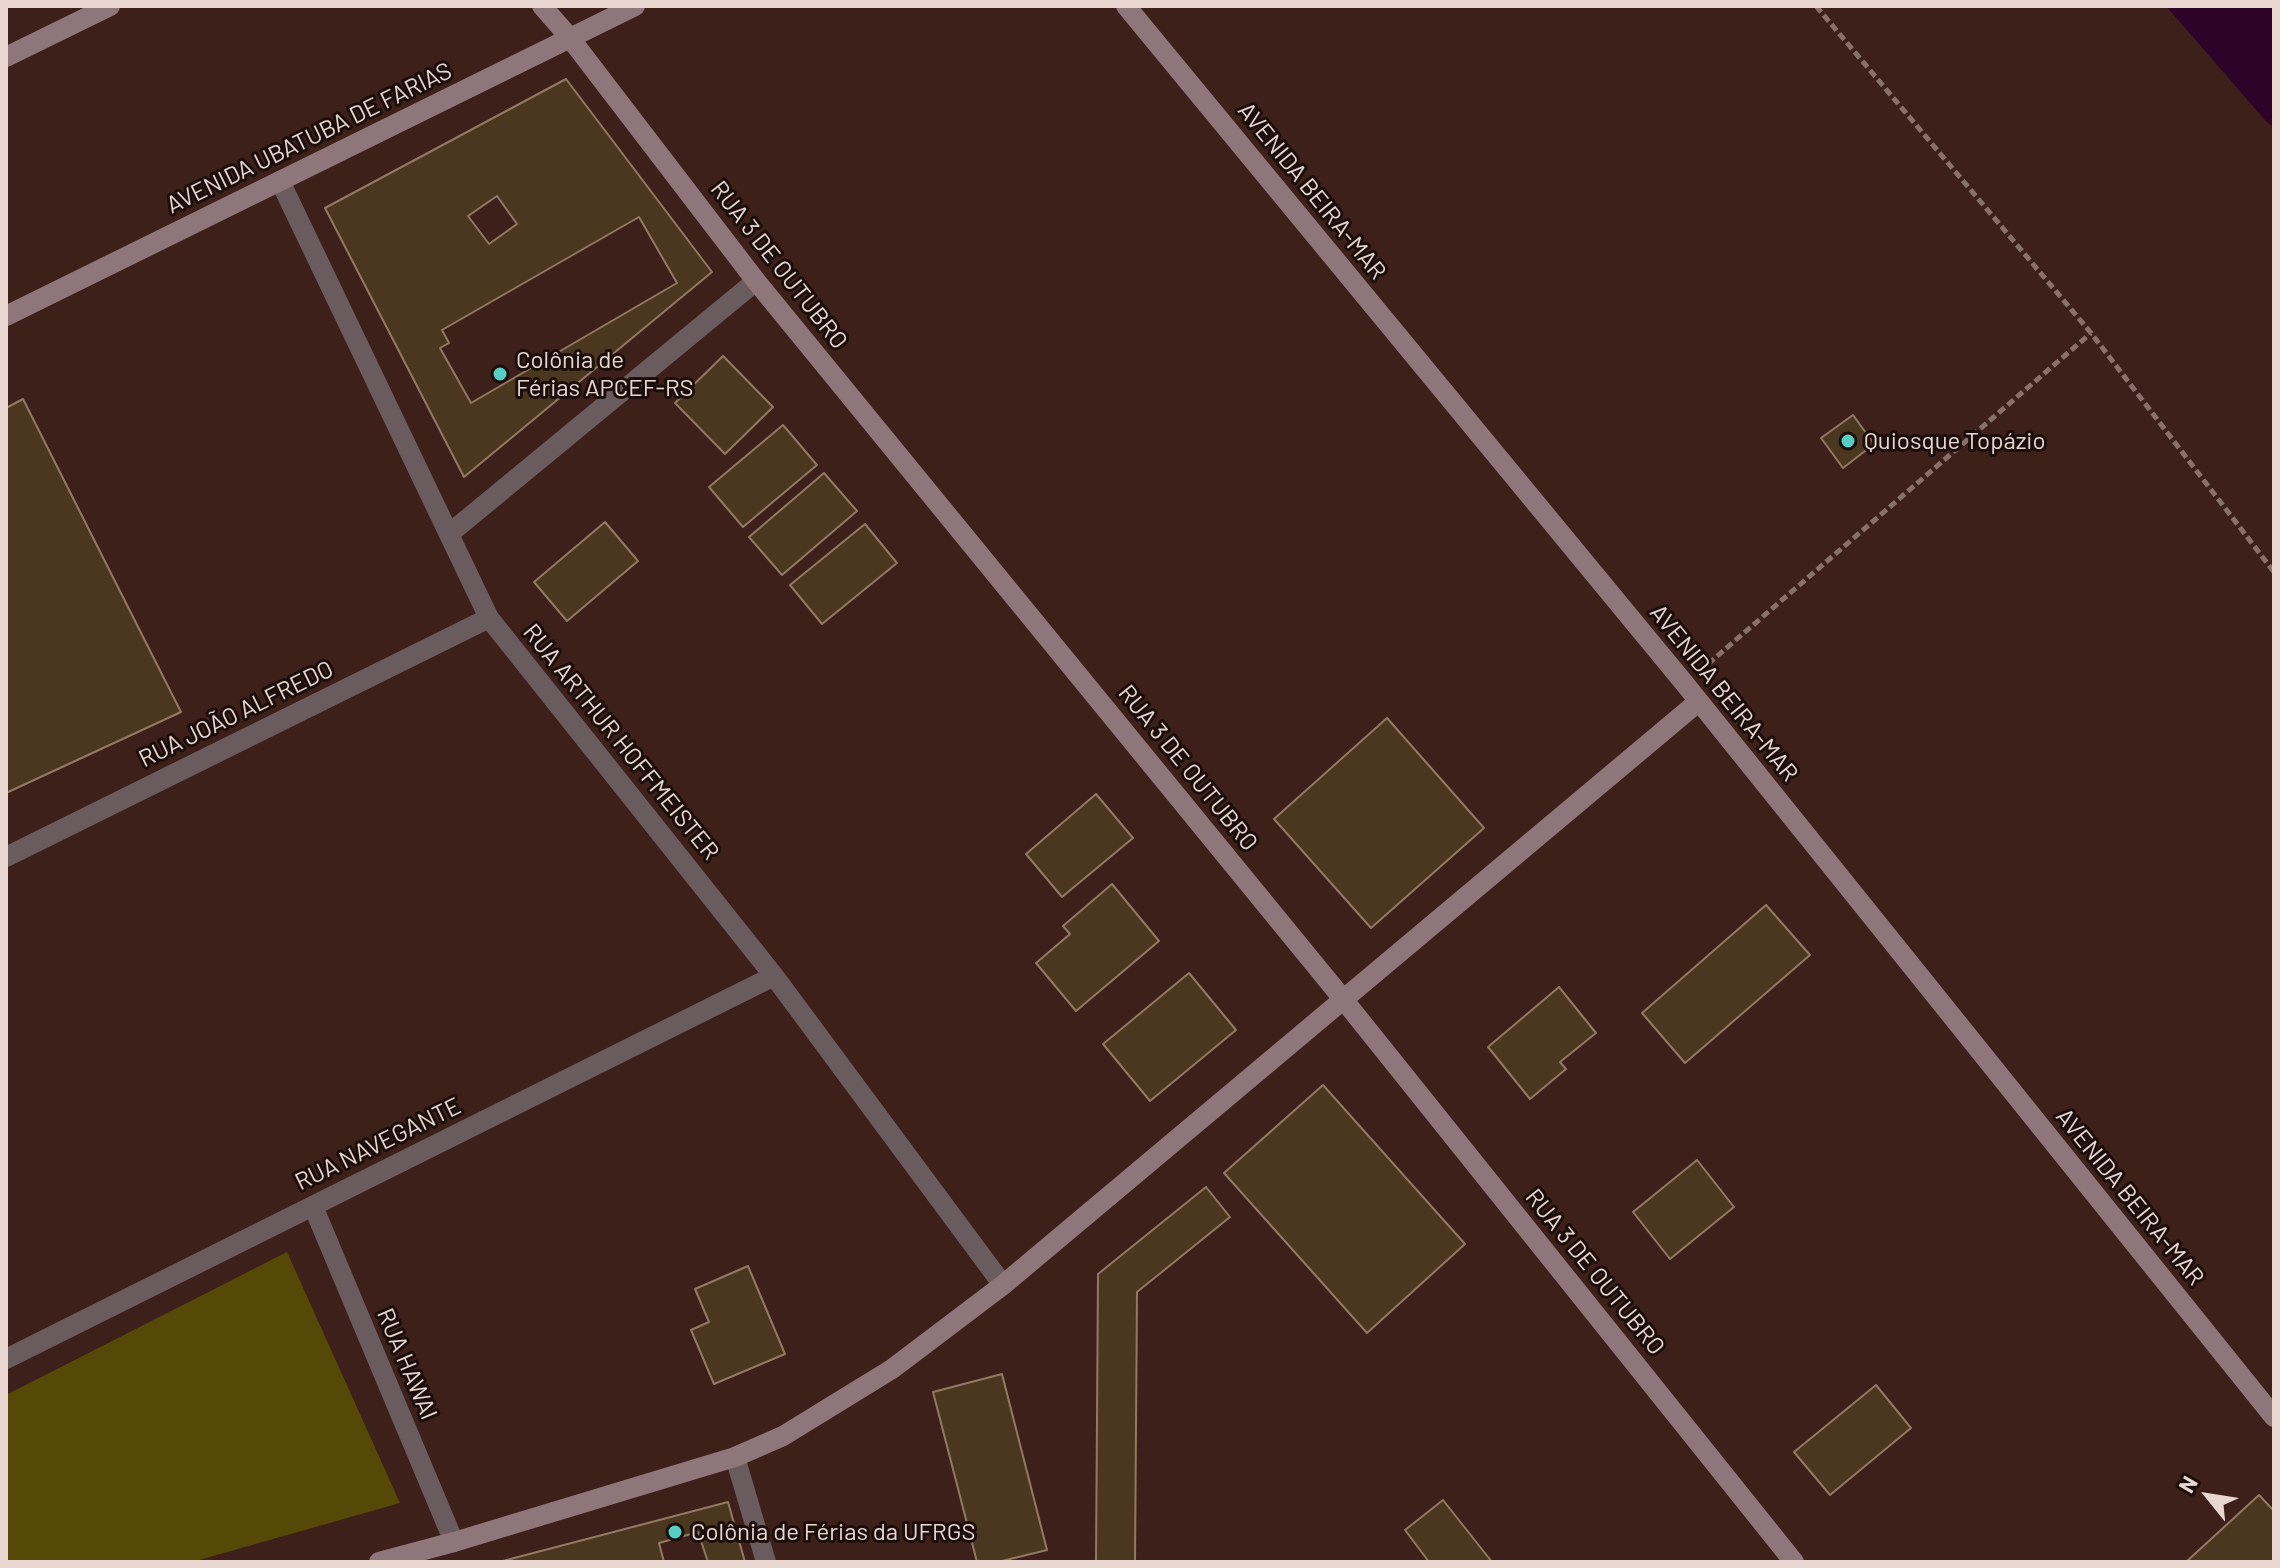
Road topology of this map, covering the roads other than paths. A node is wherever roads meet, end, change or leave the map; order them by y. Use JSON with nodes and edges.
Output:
{"nodes":[{"id":1,"x":110,"y":6,"type":"edge"},
{"id":2,"x":542,"y":6,"type":"edge"},
{"id":3,"x":635,"y":6,"type":"edge"},
{"id":4,"x":1126,"y":6,"type":"edge"},
{"id":5,"x":570,"y":38,"type":"junction"},
{"id":6,"x":6,"y":57,"type":"edge"},
{"id":7,"x":280,"y":181,"type":"junction"},
{"id":8,"x":756,"y":281,"type":"junction"},
{"id":9,"x":6,"y":316,"type":"edge"},
{"id":10,"x":449,"y":534,"type":"junction"},
{"id":11,"x":489,"y":618,"type":"junction"},
{"id":12,"x":1698,"y":702,"type":"junction"},
{"id":13,"x":6,"y":857,"type":"edge"},
{"id":14,"x":774,"y":976,"type":"junction"},
{"id":15,"x":1343,"y":999,"type":"junction"},
{"id":16,"x":313,"y":1206,"type":"junction"},
{"id":17,"x":1003,"y":1285,"type":"junction"},
{"id":18,"x":6,"y":1359,"type":"edge"},
{"id":19,"x":2274,"y":1417,"type":"edge"},
{"id":20,"x":735,"y":1457,"type":"junction"},
{"id":21,"x":454,"y":1542,"type":"junction"},
{"id":22,"x":379,"y":1562,"type":"edge"},
{"id":23,"x":766,"y":1562,"type":"edge"},
{"id":24,"x":1794,"y":1562,"type":"edge"}],
"edges":[{"from":1,"to":6,"type":"street"},
{"from":2,"to":5,"type":"street","name":"RUA 3 DE OUTUBRO"},
{"from":3,"to":5,"type":"street","name":"AVENIDA UBATUBA DE FARIAS"},
{"from":4,"to":12,"type":"street","name":"AVENIDA BEIRA-MAR"},
{"from":5,"to":7,"type":"street","name":"AVENIDA UBATUBA DE FARIAS"},
{"from":5,"to":8,"type":"street","name":"RUA 3 DE OUTUBRO"},
{"from":7,"to":9,"type":"street","name":"AVENIDA UBATUBA DE FARIAS"},
{"from":7,"to":10,"type":"street","name":"RUA ARTHUR HOFFMEISTER"},
{"from":8,"to":10,"type":"street"},
{"from":8,"to":15,"type":"street","name":"RUA 3 DE OUTUBRO"},
{"from":10,"to":11,"type":"street","name":"RUA ARTHUR HOFFMEISTER"},
{"from":11,"to":13,"type":"street","name":"RUA JOÃO ALFREDO"},
{"from":11,"to":14,"type":"street","name":"RUA ARTHUR HOFFMEISTER"},
{"from":12,"to":15,"type":"street"},
{"from":12,"to":19,"type":"street","name":"AVENIDA BEIRA-MAR"},
{"from":14,"to":16,"type":"street","name":"RUA NAVEGANTE"},
{"from":14,"to":17,"type":"street","name":"RUA ARTHUR HOFFMEISTER"},
{"from":15,"to":17,"type":"street"},
{"from":15,"to":24,"type":"street","name":"RUA 3 DE OUTUBRO"},
{"from":16,"to":18,"type":"street","name":"RUA NAVEGANTE"},
{"from":16,"to":21,"type":"street","name":"RUA HAWAI"},
{"from":17,"to":20,"type":"street"},
{"from":20,"to":21,"type":"street"},
{"from":20,"to":23,"type":"street"},
{"from":21,"to":22,"type":"street"}]}
